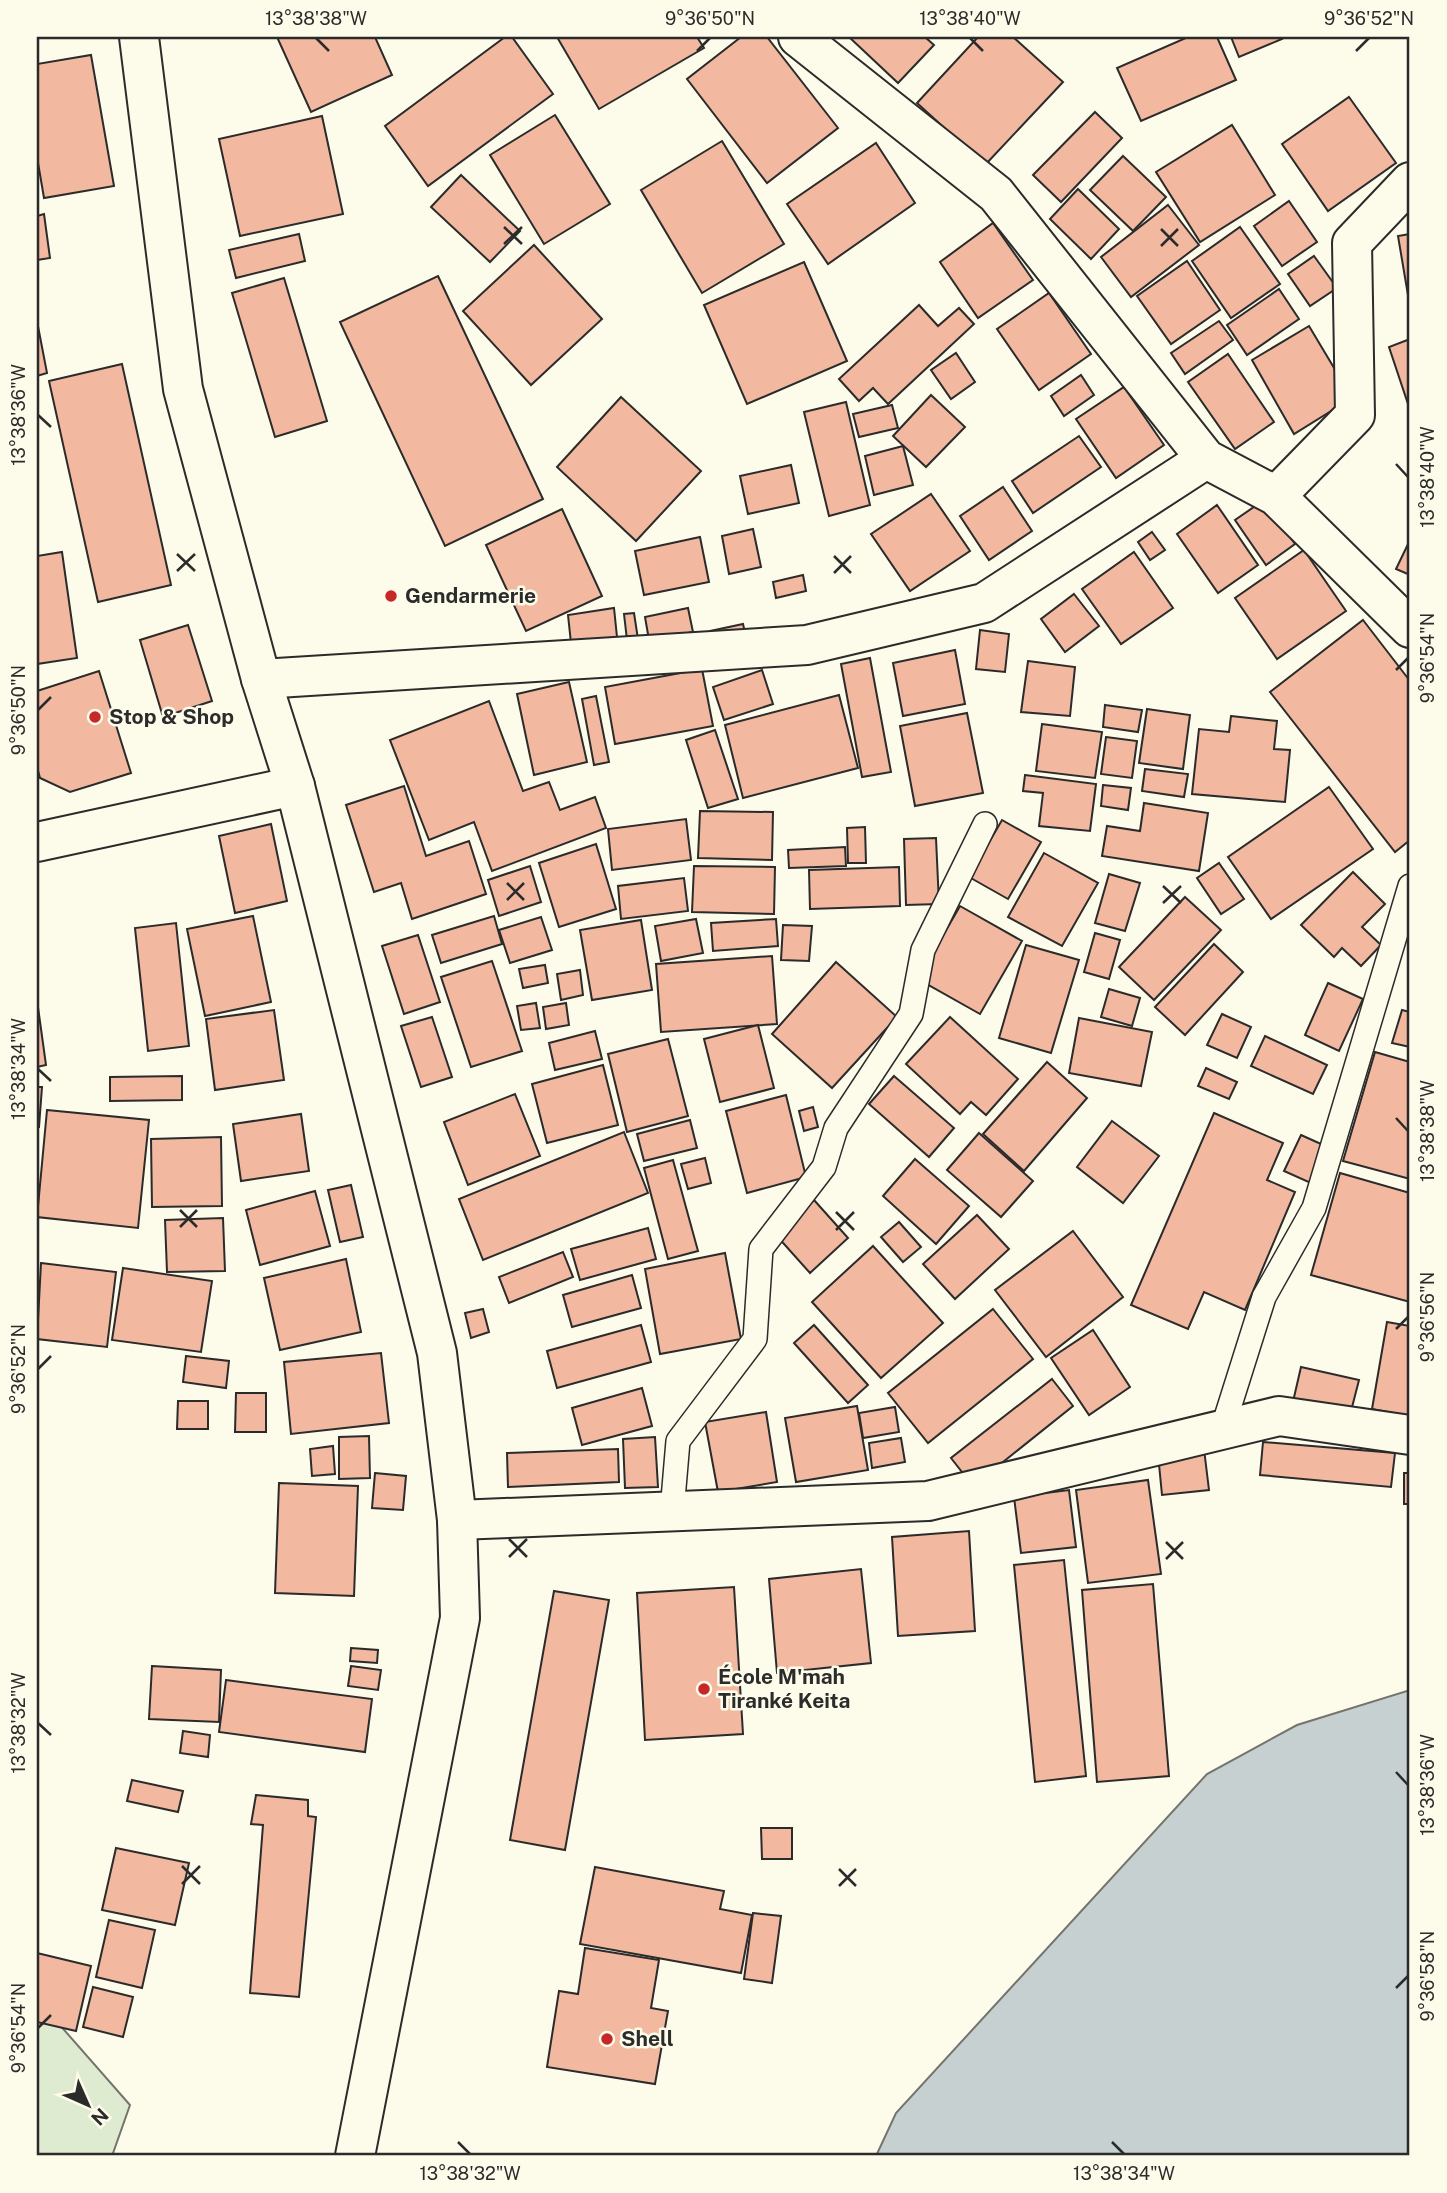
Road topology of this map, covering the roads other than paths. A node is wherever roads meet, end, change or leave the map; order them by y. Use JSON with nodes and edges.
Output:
{"nodes":[{"id":1,"x":139,"y":37,"type":"edge"},
{"id":2,"x":798,"y":37,"type":"edge"},
{"id":3,"x":1410,"y":182,"type":"edge"},
{"id":4,"x":1206,"y":459,"type":"junction"},
{"id":5,"x":1276,"y":496,"type":"junction"},
{"id":6,"x":1410,"y":628,"type":"edge"},
{"id":7,"x":261,"y":678,"type":"junction"},
{"id":8,"x":295,"y":786,"type":"junction"},
{"id":9,"x":985,"y":824,"type":"dead end"},
{"id":10,"x":37,"y":842,"type":"edge"},
{"id":11,"x":1410,"y":886,"type":"edge"},
{"id":12,"x":1223,"y":1430,"type":"junction"},
{"id":13,"x":1410,"y":1435,"type":"edge"},
{"id":14,"x":672,"y":1511,"type":"junction"},
{"id":15,"x":457,"y":1520,"type":"junction"},
{"id":16,"x":355,"y":2156,"type":"edge"}],
"edges":[{"from":1,"to":7,"type":"street"},
{"from":2,"to":4,"type":"street"},
{"from":3,"to":5,"type":"street"},
{"from":4,"to":5,"type":"street"},
{"from":4,"to":7,"type":"street"},
{"from":5,"to":6,"type":"street"},
{"from":7,"to":8,"type":"street"},
{"from":8,"to":10,"type":"street"},
{"from":8,"to":15,"type":"street"},
{"from":9,"to":14,"type":"lane"},
{"from":11,"to":12,"type":"lane"},
{"from":12,"to":13,"type":"street"},
{"from":12,"to":14,"type":"street"},
{"from":14,"to":15,"type":"street"},
{"from":15,"to":16,"type":"street"}]}
